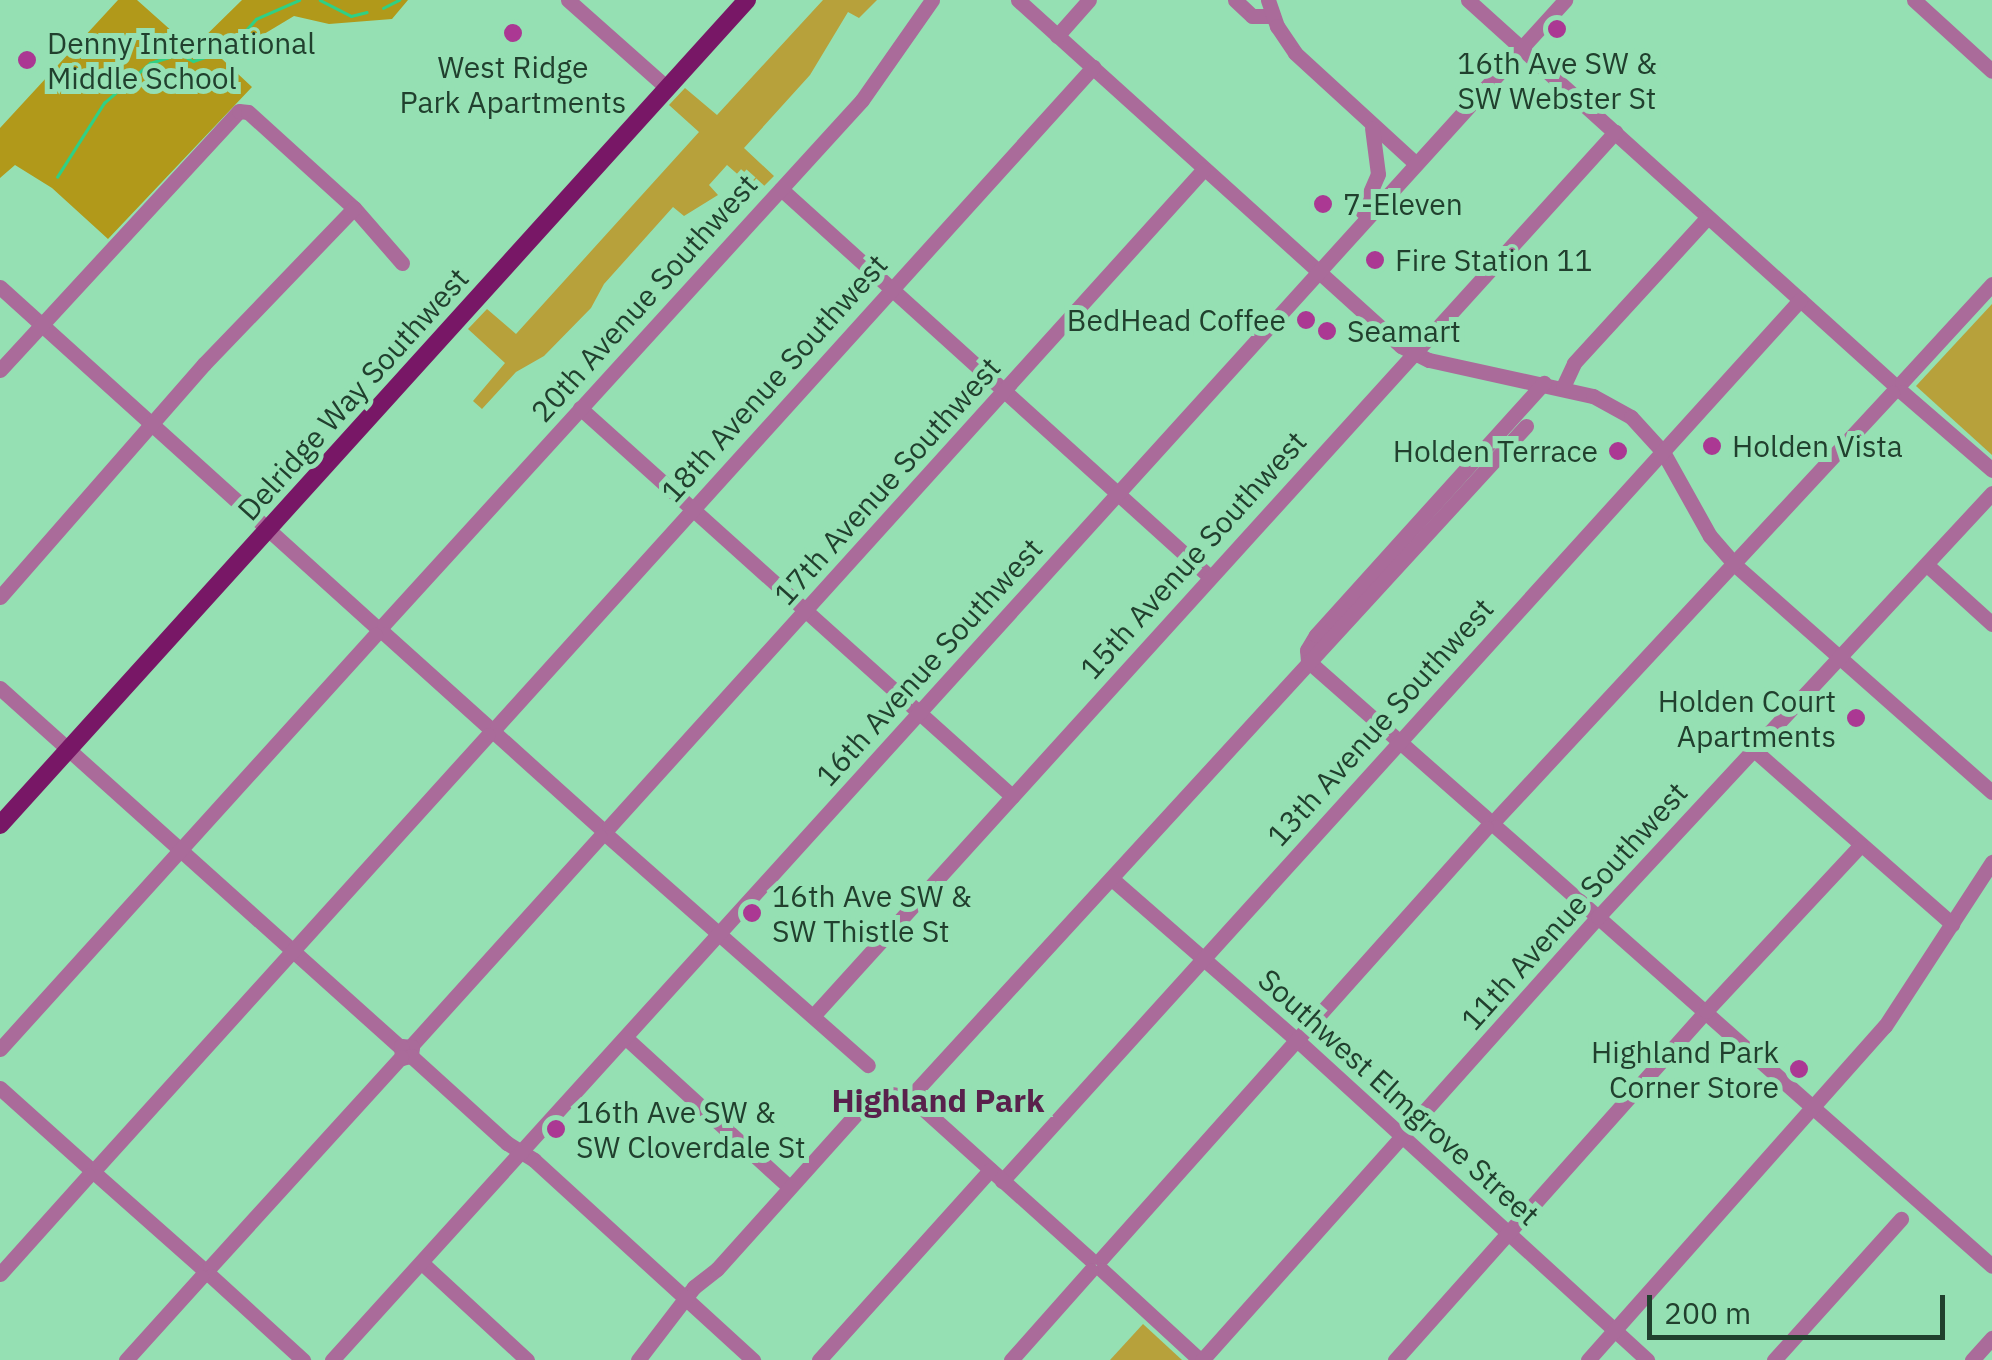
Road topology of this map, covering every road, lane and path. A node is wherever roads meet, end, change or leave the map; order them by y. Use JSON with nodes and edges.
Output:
{"nodes":[{"id":1,"x":568,"y":0,"type":"edge"},
{"id":2,"x":747,"y":0,"type":"edge"},
{"id":3,"x":932,"y":0,"type":"edge"},
{"id":4,"x":1018,"y":0,"type":"edge"},
{"id":5,"x":1089,"y":0,"type":"edge"},
{"id":6,"x":1234,"y":0,"type":"edge"},
{"id":7,"x":1468,"y":0,"type":"edge"},
{"id":8,"x":1565,"y":0,"type":"edge"},
{"id":9,"x":1914,"y":0,"type":"edge"},
{"id":10,"x":1270,"y":8,"type":"edge"},
{"id":11,"x":1057,"y":36,"type":"junction"},
{"id":12,"x":1521,"y":48,"type":"junction"},
{"id":13,"x":1093,"y":68,"type":"junction"},
{"id":14,"x":1992,"y":71,"type":"edge"},
{"id":15,"x":667,"y":88,"type":"junction"},
{"id":16,"x":1371,"y":124,"type":"junction"},
{"id":17,"x":1615,"y":132,"type":"junction"},
{"id":18,"x":1414,"y":162,"type":"junction"},
{"id":19,"x":1204,"y":170,"type":"junction"},
{"id":20,"x":780,"y":189,"type":"junction"},
{"id":21,"x":354,"y":208,"type":"junction"},
{"id":22,"x":1708,"y":217,"type":"junction"},
{"id":23,"x":1352,"y":230,"type":"junction"},
{"id":24,"x":402,"y":263,"type":"dead end"},
{"id":25,"x":1314,"y":272,"type":"junction"},
{"id":26,"x":1992,"y":284,"type":"edge"},
{"id":27,"x":0,"y":287,"type":"edge"},
{"id":28,"x":890,"y":289,"type":"junction"},
{"id":29,"x":1800,"y":300,"type":"junction"},
{"id":30,"x":41,"y":324,"type":"junction"},
{"id":31,"x":1413,"y":354,"type":"junction"},
{"id":32,"x":0,"y":370,"type":"edge"},
{"id":33,"x":1544,"y":383,"type":"junction"},
{"id":34,"x":1897,"y":387,"type":"junction"},
{"id":35,"x":1563,"y":388,"type":"junction"},
{"id":36,"x":1004,"y":392,"type":"junction"},
{"id":37,"x":580,"y":408,"type":"junction"},
{"id":38,"x":154,"y":426,"type":"junction"},
{"id":39,"x":1526,"y":426,"type":"dead end"},
{"id":40,"x":1663,"y":452,"type":"junction"},
{"id":41,"x":1992,"y":470,"type":"edge"},
{"id":42,"x":1992,"y":493,"type":"edge"},
{"id":43,"x":1117,"y":495,"type":"junction"},
{"id":44,"x":692,"y":510,"type":"junction"},
{"id":45,"x":268,"y":530,"type":"junction"},
{"id":46,"x":1734,"y":564,"type":"junction"},
{"id":47,"x":1927,"y":565,"type":"junction"},
{"id":48,"x":1210,"y":577,"type":"junction"},
{"id":49,"x":0,"y":597,"type":"edge"},
{"id":50,"x":805,"y":611,"type":"junction"},
{"id":51,"x":1992,"y":624,"type":"edge"},
{"id":52,"x":380,"y":629,"type":"junction"},
{"id":53,"x":1840,"y":658,"type":"junction"},
{"id":54,"x":1308,"y":662,"type":"junction"},
{"id":55,"x":0,"y":688,"type":"edge"},
{"id":56,"x":919,"y":714,"type":"junction"},
{"id":57,"x":492,"y":730,"type":"junction"},
{"id":58,"x":1399,"y":742,"type":"junction"},
{"id":59,"x":68,"y":749,"type":"junction"},
{"id":60,"x":1754,"y":750,"type":"junction"},
{"id":61,"x":1992,"y":792,"type":"edge"},
{"id":62,"x":1012,"y":796,"type":"junction"},
{"id":63,"x":1491,"y":823,"type":"junction"},
{"id":64,"x":0,"y":825,"type":"edge"},
{"id":65,"x":604,"y":832,"type":"junction"},
{"id":66,"x":1860,"y":846,"type":"junction"},
{"id":67,"x":181,"y":851,"type":"junction"},
{"id":68,"x":1992,"y":862,"type":"edge"},
{"id":69,"x":1112,"y":878,"type":"junction"},
{"id":70,"x":1598,"y":916,"type":"junction"},
{"id":71,"x":1952,"y":924,"type":"junction"},
{"id":72,"x":720,"y":934,"type":"junction"},
{"id":73,"x":292,"y":951,"type":"junction"},
{"id":74,"x":1202,"y":958,"type":"junction"},
{"id":75,"x":1706,"y":1012,"type":"junction"},
{"id":76,"x":813,"y":1016,"type":"junction"},
{"id":77,"x":626,"y":1038,"type":"junction"},
{"id":78,"x":1298,"y":1041,"type":"junction"},
{"id":79,"x":0,"y":1049,"type":"edge"},
{"id":80,"x":406,"y":1051,"type":"junction"},
{"id":81,"x":868,"y":1065,"type":"dead end"},
{"id":82,"x":0,"y":1088,"type":"edge"},
{"id":83,"x":910,"y":1098,"type":"junction"},
{"id":84,"x":1812,"y":1105,"type":"junction"},
{"id":85,"x":1403,"y":1137,"type":"junction"},
{"id":86,"x":523,"y":1152,"type":"junction"},
{"id":87,"x":93,"y":1171,"type":"junction"},
{"id":88,"x":996,"y":1175,"type":"junction"},
{"id":89,"x":788,"y":1187,"type":"junction"},
{"id":90,"x":1901,"y":1218,"type":"dead end"},
{"id":91,"x":1509,"y":1233,"type":"junction"},
{"id":92,"x":422,"y":1262,"type":"junction"},
{"id":93,"x":1096,"y":1264,"type":"junction"},
{"id":94,"x":1992,"y":1266,"type":"edge"},
{"id":95,"x":206,"y":1272,"type":"junction"},
{"id":96,"x":0,"y":1274,"type":"edge"},
{"id":97,"x":685,"y":1298,"type":"junction"},
{"id":98,"x":1614,"y":1330,"type":"junction"},
{"id":99,"x":1992,"y":1338,"type":"edge"},
{"id":100,"x":126,"y":1360,"type":"edge"},
{"id":101,"x":303,"y":1360,"type":"edge"},
{"id":102,"x":332,"y":1360,"type":"edge"},
{"id":103,"x":527,"y":1360,"type":"edge"},
{"id":104,"x":638,"y":1360,"type":"edge"},
{"id":105,"x":753,"y":1360,"type":"edge"},
{"id":106,"x":819,"y":1360,"type":"edge"},
{"id":107,"x":1011,"y":1360,"type":"edge"},
{"id":108,"x":1201,"y":1360,"type":"edge"},
{"id":109,"x":1395,"y":1360,"type":"edge"},
{"id":110,"x":1588,"y":1360,"type":"edge"},
{"id":111,"x":1647,"y":1360,"type":"edge"},
{"id":112,"x":1774,"y":1360,"type":"edge"},
{"id":113,"x":1972,"y":1360,"type":"edge"}],
"edges":[{"from":1,"to":15,"type":"street"},
{"from":2,"to":15,"type":"main road","name":"Delridge Way Southwest"},
{"from":3,"to":20,"type":"street","name":"20th Avenue Southwest"},
{"from":4,"to":11,"type":"street"},
{"from":5,"to":11,"type":"street"},
{"from":6,"to":10,"type":"street"},
{"from":7,"to":12,"type":"street"},
{"from":8,"to":12,"type":"street","name":"16th Avenue Southwest"},
{"from":9,"to":14,"type":"street"},
{"from":10,"to":16,"type":"street"},
{"from":11,"to":13,"type":"street"},
{"from":12,"to":17,"type":"street"},
{"from":12,"to":18,"type":"street","name":"16th Avenue Southwest"},
{"from":13,"to":19,"type":"street"},
{"from":13,"to":28,"type":"street","name":"18th Avenue Southwest"},
{"from":15,"to":45,"type":"main road","name":"Delridge Way Southwest"},
{"from":16,"to":18,"type":"street"},
{"from":16,"to":23,"type":"street"},
{"from":17,"to":22,"type":"street"},
{"from":17,"to":31,"type":"street","name":"15th Avenue Southwest"},
{"from":18,"to":23,"type":"street","name":"16th Avenue Southwest"},
{"from":19,"to":25,"type":"street"},
{"from":19,"to":36,"type":"street","name":"17th Avenue Southwest"},
{"from":20,"to":28,"type":"street"},
{"from":20,"to":37,"type":"street","name":"20th Avenue Southwest"},
{"from":21,"to":24,"type":"street"},
{"from":21,"to":30,"type":"street"},
{"from":21,"to":38,"type":"street"},
{"from":22,"to":29,"type":"street"},
{"from":22,"to":35,"type":"street"},
{"from":23,"to":25,"type":"street","name":"16th Avenue Southwest"},
{"from":25,"to":31,"type":"street"},
{"from":25,"to":43,"type":"street","name":"16th Avenue Southwest"},
{"from":26,"to":34,"type":"street"},
{"from":27,"to":30,"type":"street"},
{"from":28,"to":36,"type":"street"},
{"from":28,"to":44,"type":"street","name":"18th Avenue Southwest"},
{"from":29,"to":34,"type":"street"},
{"from":29,"to":40,"type":"street","name":"13th Avenue Southwest"},
{"from":30,"to":32,"type":"street"},
{"from":30,"to":38,"type":"street"},
{"from":31,"to":33,"type":"street"},
{"from":31,"to":48,"type":"street","name":"15th Avenue Southwest"},
{"from":33,"to":35,"type":"street"},
{"from":33,"to":54,"type":"street"},
{"from":34,"to":41,"type":"street"},
{"from":34,"to":46,"type":"street"},
{"from":35,"to":40,"type":"street"},
{"from":36,"to":43,"type":"street"},
{"from":36,"to":50,"type":"street","name":"17th Avenue Southwest"},
{"from":37,"to":44,"type":"street"},
{"from":37,"to":52,"type":"street","name":"20th Avenue Southwest"},
{"from":38,"to":45,"type":"street"},
{"from":38,"to":49,"type":"street"},
{"from":39,"to":54,"type":"street"},
{"from":40,"to":46,"type":"street"},
{"from":40,"to":58,"type":"street","name":"13th Avenue Southwest"},
{"from":42,"to":47,"type":"street","name":"11th Avenue Southwest"},
{"from":43,"to":48,"type":"street"},
{"from":43,"to":56,"type":"street","name":"16th Avenue Southwest"},
{"from":44,"to":50,"type":"street"},
{"from":44,"to":57,"type":"street","name":"18th Avenue Southwest"},
{"from":45,"to":52,"type":"street"},
{"from":45,"to":59,"type":"main road","name":"Delridge Way Southwest"},
{"from":46,"to":53,"type":"street"},
{"from":46,"to":63,"type":"street"},
{"from":47,"to":51,"type":"street"},
{"from":47,"to":53,"type":"street","name":"11th Avenue Southwest"},
{"from":48,"to":62,"type":"street","name":"15th Avenue Southwest"},
{"from":50,"to":56,"type":"street"},
{"from":50,"to":65,"type":"street","name":"17th Avenue Southwest"},
{"from":52,"to":57,"type":"street"},
{"from":52,"to":67,"type":"street","name":"20th Avenue Southwest"},
{"from":53,"to":60,"type":"street","name":"11th Avenue Southwest"},
{"from":53,"to":61,"type":"street"},
{"from":54,"to":58,"type":"street"},
{"from":54,"to":69,"type":"street"},
{"from":55,"to":59,"type":"street"},
{"from":56,"to":62,"type":"street"},
{"from":56,"to":72,"type":"street","name":"16th Avenue Southwest"},
{"from":57,"to":65,"type":"street"},
{"from":57,"to":73,"type":"street","name":"18th Avenue Southwest"},
{"from":58,"to":63,"type":"street"},
{"from":58,"to":74,"type":"street","name":"13th Avenue Southwest"},
{"from":59,"to":64,"type":"main road","name":"Delridge Way Southwest"},
{"from":59,"to":67,"type":"street"},
{"from":60,"to":66,"type":"street"},
{"from":60,"to":70,"type":"street","name":"11th Avenue Southwest"},
{"from":62,"to":76,"type":"street","name":"15th Avenue Southwest"},
{"from":63,"to":70,"type":"street"},
{"from":63,"to":78,"type":"street"},
{"from":65,"to":72,"type":"street"},
{"from":65,"to":80,"type":"street","name":"17th Avenue Southwest"},
{"from":66,"to":71,"type":"street"},
{"from":66,"to":75,"type":"street"},
{"from":67,"to":73,"type":"street"},
{"from":67,"to":79,"type":"street","name":"20th Avenue Southwest"},
{"from":68,"to":71,"type":"street"},
{"from":69,"to":74,"type":"street","name":"Southwest Elmgrove Street"},
{"from":69,"to":83,"type":"street"},
{"from":70,"to":75,"type":"street"},
{"from":70,"to":85,"type":"street","name":"11th Avenue Southwest"},
{"from":71,"to":84,"type":"street"},
{"from":72,"to":76,"type":"street"},
{"from":72,"to":77,"type":"street","name":"16th Avenue Southwest"},
{"from":73,"to":80,"type":"street"},
{"from":73,"to":87,"type":"street","name":"18th Avenue Southwest"},
{"from":74,"to":78,"type":"street","name":"Southwest Elmgrove Street"},
{"from":74,"to":88,"type":"street","name":"13th Avenue Southwest"},
{"from":75,"to":84,"type":"street"},
{"from":75,"to":91,"type":"street"},
{"from":76,"to":81,"type":"street"},
{"from":77,"to":86,"type":"street","name":"16th Avenue Southwest"},
{"from":77,"to":89,"type":"street"},
{"from":78,"to":85,"type":"street","name":"Southwest Elmgrove Street"},
{"from":78,"to":93,"type":"street"},
{"from":80,"to":86,"type":"street"},
{"from":80,"to":95,"type":"street","name":"17th Avenue Southwest"},
{"from":82,"to":87,"type":"street"},
{"from":83,"to":88,"type":"street"},
{"from":83,"to":89,"type":"street"},
{"from":84,"to":94,"type":"street"},
{"from":84,"to":98,"type":"street"},
{"from":85,"to":91,"type":"street","name":"Southwest Elmgrove Street"},
{"from":85,"to":108,"type":"street","name":"11th Avenue Southwest"},
{"from":86,"to":92,"type":"street","name":"16th Avenue Southwest"},
{"from":86,"to":97,"type":"street"},
{"from":87,"to":95,"type":"street"},
{"from":87,"to":96,"type":"street","name":"18th Avenue Southwest"},
{"from":88,"to":93,"type":"street"},
{"from":88,"to":106,"type":"street","name":"13th Avenue Southwest"},
{"from":89,"to":97,"type":"street"},
{"from":90,"to":112,"type":"street"},
{"from":91,"to":98,"type":"street","name":"Southwest Elmgrove Street"},
{"from":91,"to":109,"type":"street"},
{"from":92,"to":102,"type":"street","name":"16th Avenue Southwest"},
{"from":92,"to":103,"type":"street"},
{"from":93,"to":107,"type":"street"},
{"from":93,"to":108,"type":"street"},
{"from":95,"to":100,"type":"street","name":"17th Avenue Southwest"},
{"from":95,"to":101,"type":"street"},
{"from":97,"to":104,"type":"street"},
{"from":97,"to":105,"type":"street"},
{"from":98,"to":110,"type":"street"},
{"from":98,"to":111,"type":"street","name":"Southwest Elmgrove Street"},
{"from":99,"to":113,"type":"street"}]}
